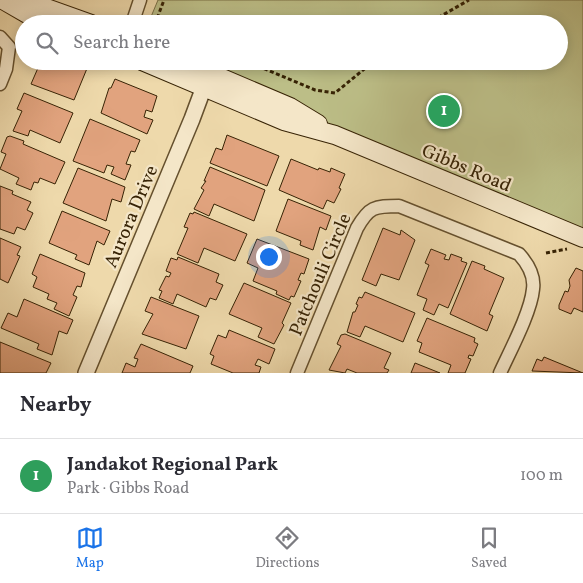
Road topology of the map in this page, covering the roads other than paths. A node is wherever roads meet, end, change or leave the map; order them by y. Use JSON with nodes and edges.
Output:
{"nodes":[{"id":1,"x":3,"y":0,"type":"edge"},
{"id":2,"x":24,"y":0,"type":"edge"},
{"id":3,"x":140,"y":0,"type":"edge"},
{"id":4,"x":30,"y":15,"type":"edge"},
{"id":5,"x":66,"y":15,"type":"edge"},
{"id":6,"x":135,"y":15,"type":"edge"},
{"id":7,"x":0,"y":37,"type":"edge"},
{"id":8,"x":172,"y":70,"type":"edge"},
{"id":9,"x":193,"y":70,"type":"edge"},
{"id":10,"x":206,"y":80,"type":"junction"},
{"id":11,"x":0,"y":84,"type":"edge"},
{"id":12,"x":578,"y":243,"type":"edge"},
{"id":13,"x":86,"y":373,"type":"edge"},
{"id":14,"x":297,"y":373,"type":"edge"},
{"id":15,"x":500,"y":373,"type":"edge"}],
"edges":[{"from":1,"to":4,"type":"main road"},
{"from":2,"to":5,"type":"main road"},
{"from":3,"to":6,"type":"street"},
{"from":7,"to":11,"type":"street"},
{"from":8,"to":10,"type":"main road","name":"Gibbs Road"},
{"from":9,"to":10,"type":"main road","name":"Gibbs Road"},
{"from":10,"to":12,"type":"main road","name":"Gibbs Road"},
{"from":10,"to":13,"type":"street","name":"Aurora Drive"},
{"from":14,"to":15,"type":"street","name":"Patchouli Circle"}]}
